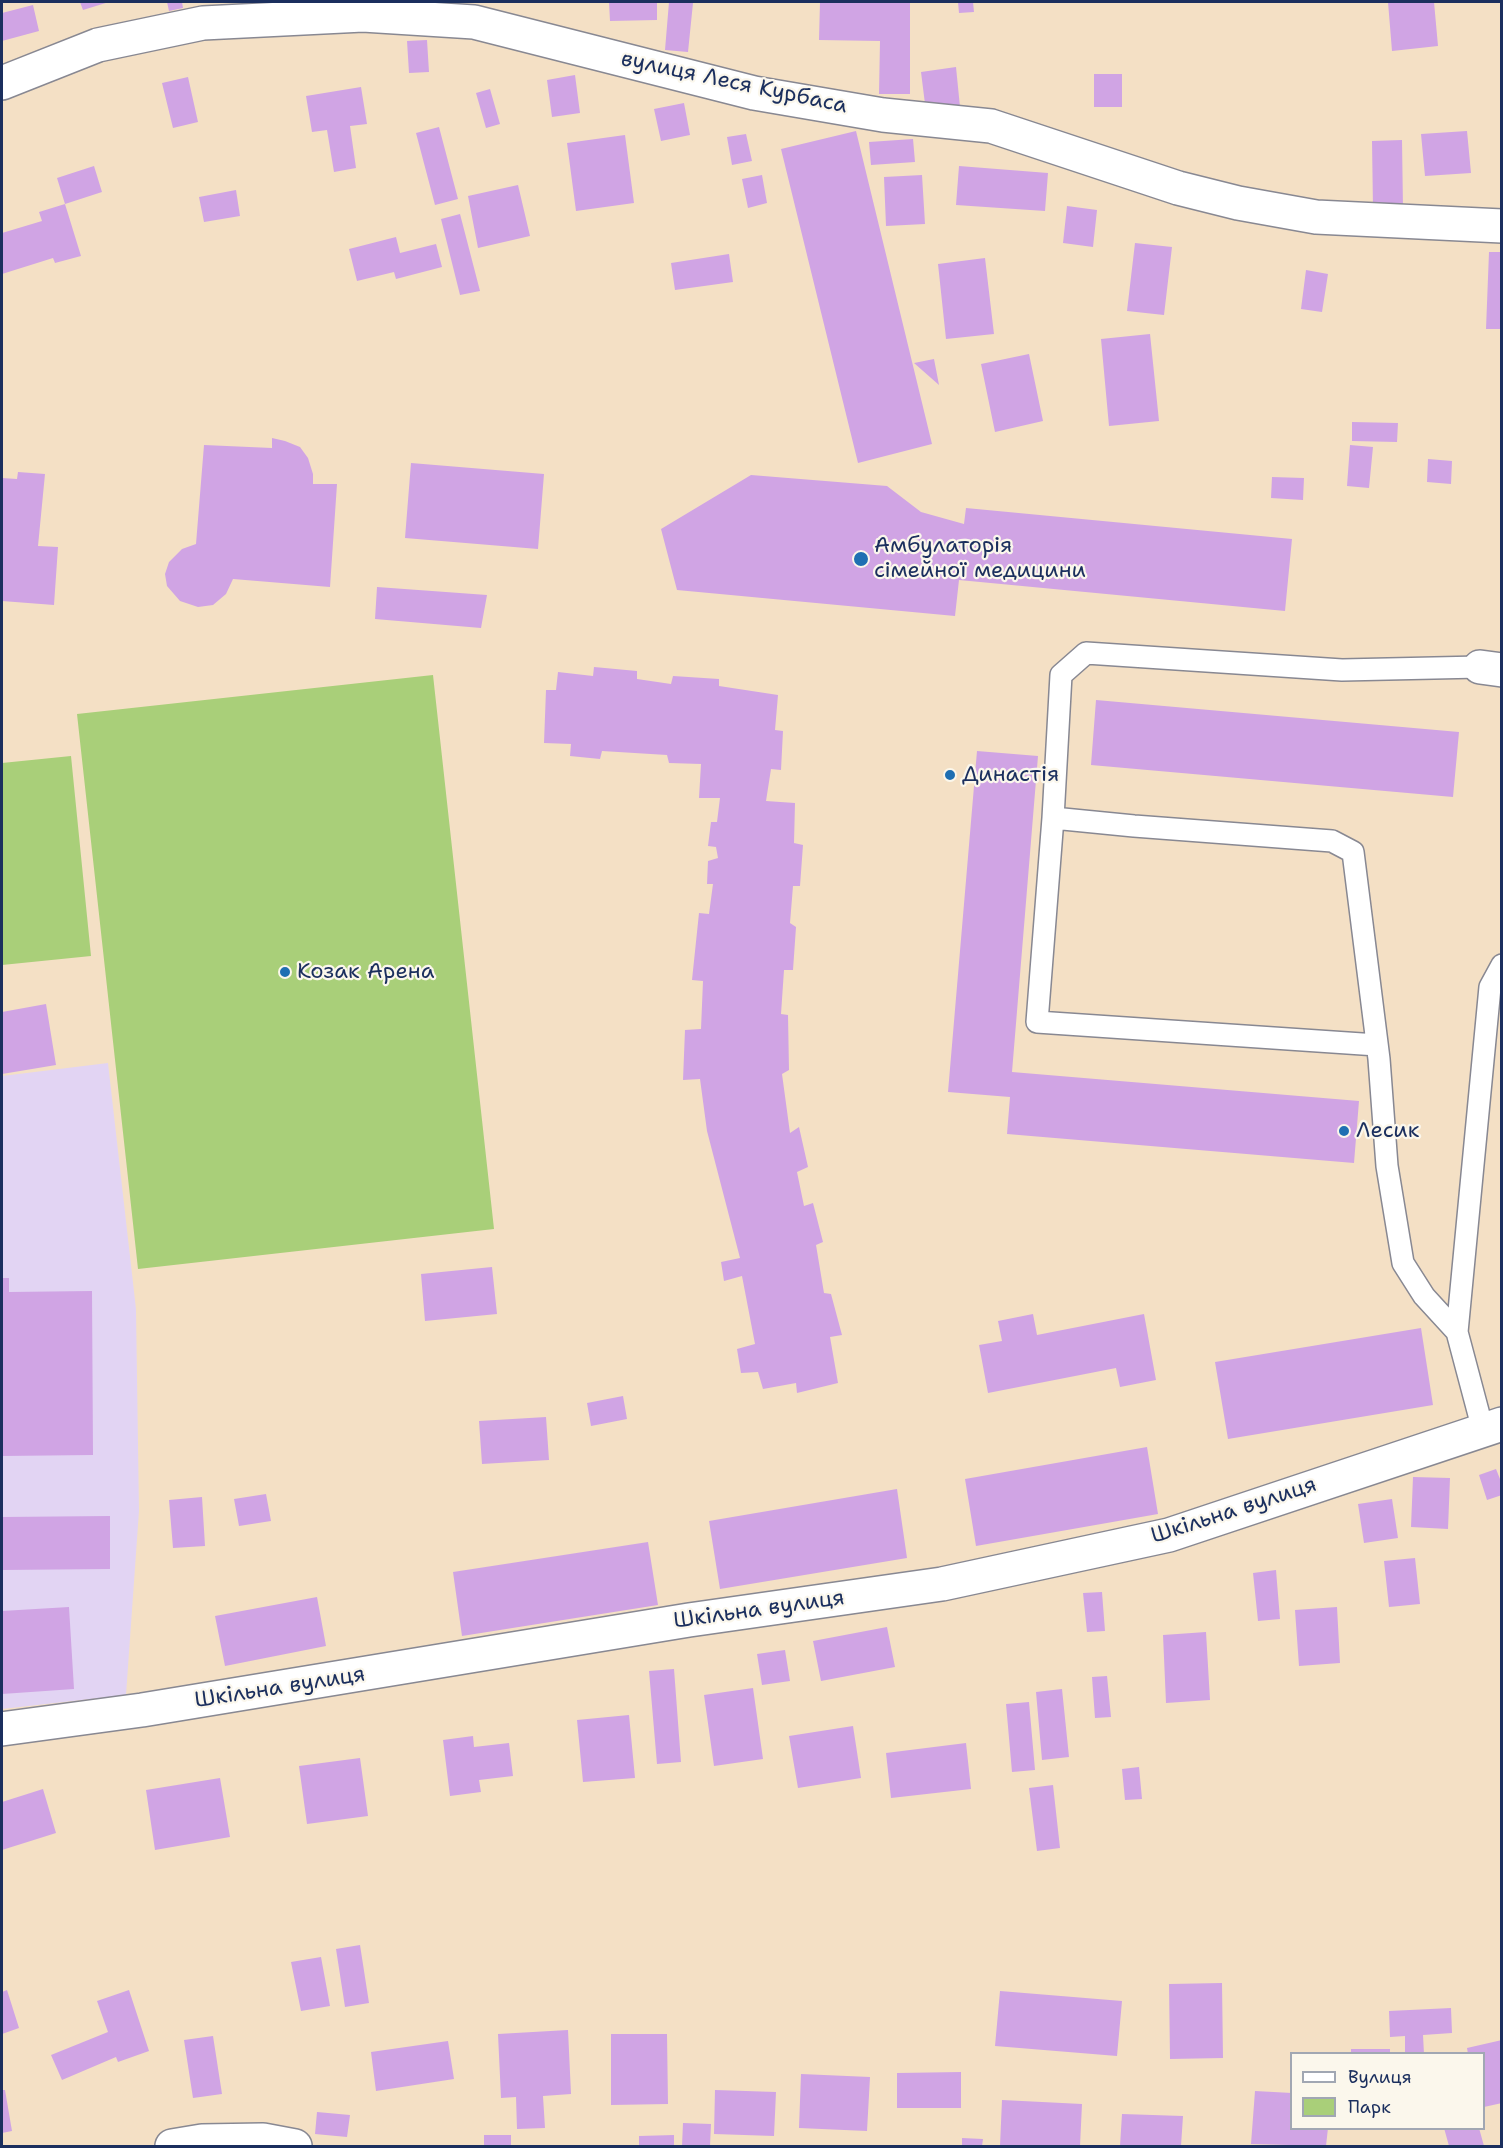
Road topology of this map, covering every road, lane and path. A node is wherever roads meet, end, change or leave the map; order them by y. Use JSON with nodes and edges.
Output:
{"nodes":[{"id":1,"x":2,"y":83,"type":"edge"},
{"id":2,"x":1502,"y":226,"type":"edge"},
{"id":3,"x":1491,"y":669,"type":"edge"},
{"id":4,"x":1053,"y":818,"type":"junction"},
{"id":5,"x":1502,"y":965,"type":"edge"},
{"id":6,"x":1377,"y":1045,"type":"junction"},
{"id":7,"x":1457,"y":1332,"type":"junction"},
{"id":8,"x":1492,"y":1427,"type":"edge"},
{"id":9,"x":2,"y":1729,"type":"edge"},
{"id":10,"x":172,"y":2146,"type":"edge"},
{"id":11,"x":295,"y":2146,"type":"edge"}],
"edges":[{"from":1,"to":2,"type":"street","name":"вулиця Леся Курбаса"},
{"from":3,"to":4,"type":"lane"},
{"from":4,"to":6,"type":"lane"},
{"from":4,"to":6,"type":"lane"},
{"from":5,"to":7,"type":"lane"},
{"from":6,"to":7,"type":"lane"},
{"from":7,"to":8,"type":"lane"},
{"from":8,"to":9,"type":"street","name":"Шкільна вулиця"},
{"from":10,"to":11,"type":"street"}]}
